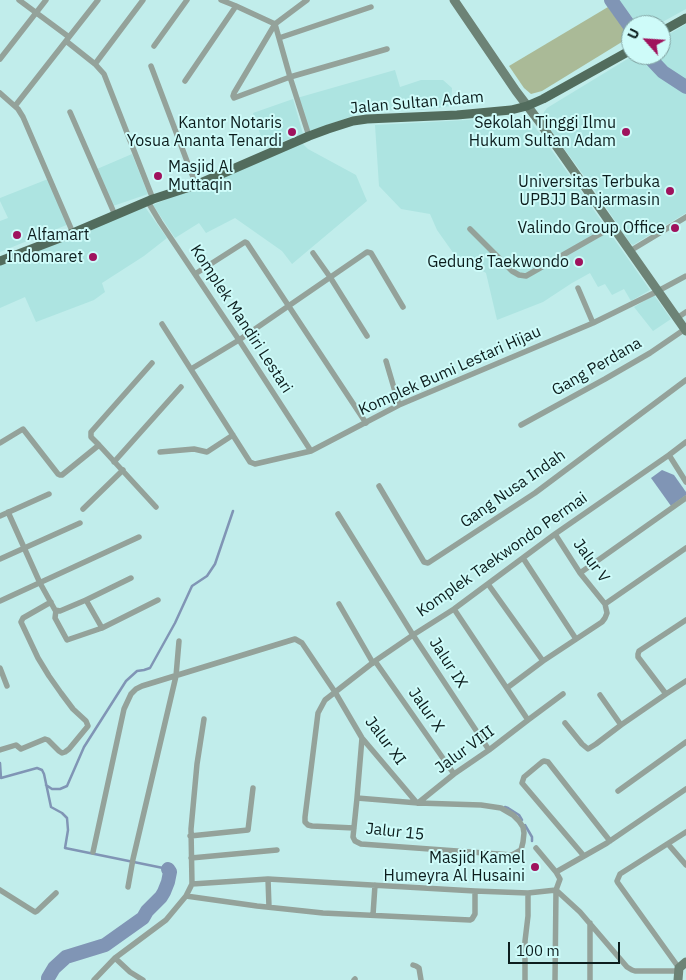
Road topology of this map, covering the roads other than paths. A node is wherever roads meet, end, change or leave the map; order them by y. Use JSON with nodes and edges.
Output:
{"nodes":[{"id":1,"x":19,"y":0,"type":"edge"},
{"id":2,"x":46,"y":0,"type":"edge"},
{"id":3,"x":98,"y":0,"type":"edge"},
{"id":4,"x":143,"y":0,"type":"edge"},
{"id":5,"x":187,"y":0,"type":"edge"},
{"id":6,"x":221,"y":0,"type":"edge"},
{"id":7,"x":307,"y":0,"type":"edge"},
{"id":8,"x":454,"y":0,"type":"edge"},
{"id":9,"x":236,"y":6,"type":"junction"},
{"id":10,"x":371,"y":7,"type":"dead end"},
{"id":11,"x":36,"y":13,"type":"junction"},
{"id":12,"x":686,"y":18,"type":"edge"},
{"id":13,"x":275,"y":24,"type":"junction"},
{"id":14,"x":671,"y":26,"type":"edge"},
{"id":15,"x":279,"y":38,"type":"junction"},
{"id":16,"x":67,"y":39,"type":"junction"},
{"id":17,"x":154,"y":46,"type":"dead end"},
{"id":18,"x":387,"y":49,"type":"dead end"},
{"id":19,"x":621,"y":56,"type":"edge"},
{"id":20,"x":0,"y":60,"type":"edge"},
{"id":21,"x":94,"y":64,"type":"junction"},
{"id":22,"x":151,"y":66,"type":"dead end"},
{"id":23,"x":290,"y":78,"type":"junction"},
{"id":24,"x":184,"y":81,"type":"dead end"},
{"id":25,"x":0,"y":93,"type":"edge"},
{"id":26,"x":15,"y":106,"type":"junction"},
{"id":27,"x":527,"y":106,"type":"junction"},
{"id":28,"x":70,"y":112,"type":"dead end"},
{"id":29,"x":309,"y":136,"type":"junction"},
{"id":30,"x":196,"y":185,"type":"junction"},
{"id":31,"x":151,"y":200,"type":"junction"},
{"id":32,"x":115,"y":216,"type":"junction"},
{"id":33,"x":686,"y":216,"type":"edge"},
{"id":34,"x":612,"y":227,"type":"junction"},
{"id":35,"x":470,"y":229,"type":"dead end"},
{"id":36,"x":73,"y":233,"type":"junction"},
{"id":37,"x":630,"y":251,"type":"junction"},
{"id":38,"x":313,"y":252,"type":"dead end"},
{"id":39,"x":0,"y":261,"type":"edge"},
{"id":40,"x":196,"y":274,"type":"junction"},
{"id":41,"x":686,"y":276,"type":"edge"},
{"id":42,"x":330,"y":277,"type":"junction"},
{"id":43,"x":578,"y":288,"type":"dead end"},
{"id":44,"x":658,"y":291,"type":"junction"},
{"id":45,"x":288,"y":306,"type":"junction"},
{"id":46,"x":403,"y":307,"type":"dead end"},
{"id":47,"x":686,"y":312,"type":"edge"},
{"id":48,"x":677,"y":318,"type":"junction"},
{"id":49,"x":593,"y":323,"type":"junction"},
{"id":50,"x":162,"y":324,"type":"dead end"},
{"id":51,"x":685,"y":330,"type":"edge"},
{"id":52,"x":367,"y":336,"type":"dead end"},
{"id":53,"x":239,"y":340,"type":"junction"},
{"id":54,"x":386,"y":361,"type":"dead end"},
{"id":55,"x":152,"y":363,"type":"dead end"},
{"id":56,"x":191,"y":369,"type":"junction"},
{"id":57,"x":686,"y":380,"type":"edge"},
{"id":58,"x":181,"y":387,"type":"dead end"},
{"id":59,"x":399,"y":405,"type":"junction"},
{"id":60,"x":366,"y":423,"type":"junction"},
{"id":61,"x":521,"y":425,"type":"dead end"},
{"id":62,"x":233,"y":435,"type":"junction"},
{"id":63,"x":686,"y":442,"type":"edge"},
{"id":64,"x":0,"y":443,"type":"edge"},
{"id":65,"x":99,"y":445,"type":"junction"},
{"id":66,"x":311,"y":451,"type":"junction"},
{"id":67,"x":160,"y":452,"type":"dead end"},
{"id":68,"x":669,"y":455,"type":"junction"},
{"id":69,"x":114,"y":462,"type":"junction"},
{"id":70,"x":123,"y":470,"type":"junction"},
{"id":71,"x":686,"y":482,"type":"edge"},
{"id":72,"x":379,"y":486,"type":"dead end"},
{"id":73,"x":49,"y":494,"type":"dead end"},
{"id":74,"x":686,"y":498,"type":"edge"},
{"id":75,"x":156,"y":507,"type":"dead end"},
{"id":76,"x":84,"y":509,"type":"dead end"},
{"id":77,"x":8,"y":512,"type":"junction"},
{"id":78,"x":338,"y":514,"type":"dead end"},
{"id":79,"x":0,"y":516,"type":"edge"},
{"id":80,"x":80,"y":524,"type":"dead end"},
{"id":81,"x":555,"y":534,"type":"junction"},
{"id":82,"x":139,"y":537,"type":"dead end"},
{"id":83,"x":24,"y":548,"type":"junction"},
{"id":84,"x":686,"y":548,"type":"edge"},
{"id":85,"x":523,"y":558,"type":"junction"},
{"id":86,"x":0,"y":559,"type":"edge"},
{"id":87,"x":580,"y":573,"type":"junction"},
{"id":88,"x":130,"y":578,"type":"dead end"},
{"id":89,"x":40,"y":583,"type":"junction"},
{"id":90,"x":488,"y":584,"type":"junction"},
{"id":91,"x":86,"y":600,"type":"junction"},
{"id":92,"x":158,"y":600,"type":"dead end"},
{"id":93,"x":0,"y":601,"type":"edge"},
{"id":94,"x":51,"y":602,"type":"junction"},
{"id":95,"x":339,"y":604,"type":"dead end"},
{"id":96,"x":605,"y":604,"type":"junction"},
{"id":97,"x":454,"y":609,"type":"junction"},
{"id":98,"x":56,"y":610,"type":"junction"},
{"id":99,"x":686,"y":620,"type":"edge"},
{"id":100,"x":102,"y":628,"type":"junction"},
{"id":101,"x":413,"y":635,"type":"junction"},
{"id":102,"x":576,"y":639,"type":"junction"},
{"id":103,"x":179,"y":641,"type":"dead end"},
{"id":104,"x":543,"y":661,"type":"junction"},
{"id":105,"x":374,"y":662,"type":"junction"},
{"id":106,"x":0,"y":668,"type":"edge"},
{"id":107,"x":176,"y":676,"type":"junction"},
{"id":108,"x":686,"y":681,"type":"edge"},
{"id":109,"x":7,"y":686,"type":"dead end"},
{"id":110,"x":507,"y":688,"type":"junction"},
{"id":111,"x":335,"y":692,"type":"junction"},
{"id":112,"x":563,"y":694,"type":"dead end"},
{"id":113,"x":666,"y":694,"type":"junction"},
{"id":114,"x":600,"y":695,"type":"dead end"},
{"id":115,"x":204,"y":719,"type":"dead end"},
{"id":116,"x":528,"y":720,"type":"junction"},
{"id":117,"x":564,"y":723,"type":"dead end"},
{"id":118,"x":621,"y":725,"type":"junction"},
{"id":119,"x":362,"y":738,"type":"junction"},
{"id":120,"x":686,"y":742,"type":"edge"},
{"id":121,"x":0,"y":750,"type":"edge"},
{"id":122,"x":489,"y":750,"type":"junction"},
{"id":123,"x":454,"y":774,"type":"junction"},
{"id":124,"x":253,"y":788,"type":"dead end"},
{"id":125,"x":686,"y":789,"type":"edge"},
{"id":126,"x":618,"y":791,"type":"dead end"},
{"id":127,"x":356,"y":798,"type":"junction"},
{"id":128,"x":418,"y":803,"type":"junction"},
{"id":129,"x":354,"y":828,"type":"junction"},
{"id":130,"x":684,"y":835,"type":"edge"},
{"id":131,"x":190,"y":836,"type":"junction"},
{"id":132,"x":610,"y":841,"type":"junction"},
{"id":133,"x":668,"y":844,"type":"junction"},
{"id":134,"x":536,"y":848,"type":"dead end"},
{"id":135,"x":277,"y":850,"type":"dead end"},
{"id":136,"x":93,"y":852,"type":"dead end"},
{"id":137,"x":584,"y":856,"type":"junction"},
{"id":138,"x":191,"y":858,"type":"junction"},
{"id":139,"x":686,"y":865,"type":"edge"},
{"id":140,"x":556,"y":872,"type":"junction"},
{"id":141,"x":268,"y":879,"type":"junction"},
{"id":142,"x":375,"y":885,"type":"junction"},
{"id":143,"x":128,"y":887,"type":"dead end"},
{"id":144,"x":0,"y":890,"type":"edge"},
{"id":145,"x":556,"y":890,"type":"junction"},
{"id":146,"x":475,"y":891,"type":"junction"},
{"id":147,"x":190,"y":892,"type":"junction"},
{"id":148,"x":56,"y":893,"type":"dead end"},
{"id":149,"x":528,"y":893,"type":"junction"},
{"id":150,"x":269,"y":907,"type":"junction"},
{"id":151,"x":374,"y":916,"type":"junction"},
{"id":152,"x":590,"y":923,"type":"junction"},
{"id":153,"x":114,"y":958,"type":"junction"},
{"id":154,"x":413,"y":965,"type":"dead end"},
{"id":155,"x":680,"y":970,"type":"edge"},
{"id":156,"x":94,"y":980,"type":"edge"},
{"id":157,"x":143,"y":980,"type":"edge"},
{"id":158,"x":421,"y":980,"type":"edge"},
{"id":159,"x":525,"y":980,"type":"edge"},
{"id":160,"x":555,"y":980,"type":"edge"},
{"id":161,"x":590,"y":980,"type":"edge"}],
"edges":[{"from":1,"to":11,"type":"street","name":"Komplek Mandiri Lestari"},
{"from":2,"to":11,"type":"street"},
{"from":3,"to":16,"type":"street"},
{"from":4,"to":21,"type":"street"},
{"from":5,"to":17,"type":"street"},
{"from":6,"to":9,"type":"street"},
{"from":7,"to":13,"type":"street"},
{"from":8,"to":27,"type":"main road"},
{"from":9,"to":13,"type":"street"},
{"from":9,"to":24,"type":"street"},
{"from":10,"to":15,"type":"street"},
{"from":11,"to":16,"type":"street","name":"Komplek Mandiri Lestari"},
{"from":11,"to":20,"type":"street"},
{"from":12,"to":14,"type":"main road"},
{"from":13,"to":15,"type":"street"},
{"from":13,"to":23,"type":"street"},
{"from":15,"to":23,"type":"street"},
{"from":16,"to":21,"type":"street","name":"Komplek Mandiri Lestari"},
{"from":16,"to":26,"type":"street"},
{"from":18,"to":23,"type":"street"},
{"from":19,"to":27,"type":"main road","name":"Jalan Sultan Adam"},
{"from":21,"to":31,"type":"street","name":"Komplek Mandiri Lestari"},
{"from":22,"to":30,"type":"street"},
{"from":23,"to":29,"type":"street"},
{"from":25,"to":26,"type":"street"},
{"from":26,"to":36,"type":"street"},
{"from":27,"to":29,"type":"main road","name":"Jalan Sultan Adam"},
{"from":27,"to":34,"type":"main road"},
{"from":28,"to":32,"type":"street"},
{"from":29,"to":30,"type":"main road","name":"Jalan Sultan Adam"},
{"from":30,"to":31,"type":"main road","name":"Jalan Sultan Adam"},
{"from":31,"to":32,"type":"main road","name":"Jalan Sultan Adam"},
{"from":31,"to":40,"type":"street","name":"Komplek Mandiri Lestari"},
{"from":32,"to":36,"type":"main road","name":"Jalan Sultan Adam"},
{"from":33,"to":37,"type":"street"},
{"from":34,"to":35,"type":"street"},
{"from":34,"to":37,"type":"main road"},
{"from":36,"to":39,"type":"main road","name":"Jalan Sultan Adam"},
{"from":37,"to":44,"type":"main road"},
{"from":38,"to":42,"type":"street"},
{"from":40,"to":45,"type":"street"},
{"from":40,"to":53,"type":"street","name":"Komplek Mandiri Lestari"},
{"from":41,"to":44,"type":"street","name":"Komplek Bumi Lestari Hijau"},
{"from":42,"to":45,"type":"street"},
{"from":42,"to":46,"type":"street"},
{"from":42,"to":52,"type":"street"},
{"from":43,"to":49,"type":"street"},
{"from":44,"to":48,"type":"main road"},
{"from":44,"to":49,"type":"street","name":"Komplek Bumi Lestari Hijau"},
{"from":45,"to":53,"type":"street"},
{"from":45,"to":60,"type":"street"},
{"from":47,"to":48,"type":"street"},
{"from":48,"to":51,"type":"main road"},
{"from":49,"to":59,"type":"street","name":"Komplek Bumi Lestari Hijau"},
{"from":50,"to":56,"type":"street"},
{"from":51,"to":61,"type":"street","name":"Gang Perdana"},
{"from":53,"to":56,"type":"street"},
{"from":53,"to":66,"type":"street","name":"Komplek Mandiri Lestari"},
{"from":54,"to":59,"type":"street"},
{"from":55,"to":65,"type":"street"},
{"from":56,"to":62,"type":"street"},
{"from":57,"to":72,"type":"street","name":"Gang Nusa Indah"},
{"from":58,"to":69,"type":"street"},
{"from":59,"to":60,"type":"street","name":"Komplek Bumi Lestari Hijau"},
{"from":60,"to":66,"type":"street","name":"Komplek Bumi Lestari Hijau"},
{"from":62,"to":66,"type":"street","name":"Komplek Bumi Lestari Hijau"},
{"from":62,"to":67,"type":"street"},
{"from":63,"to":68,"type":"street","name":"Komplek Taekwondo Permai"},
{"from":64,"to":65,"type":"street"},
{"from":65,"to":69,"type":"street"},
{"from":68,"to":71,"type":"street"},
{"from":68,"to":81,"type":"street","name":"Komplek Taekwondo Permai"},
{"from":69,"to":70,"type":"street"},
{"from":70,"to":75,"type":"street"},
{"from":70,"to":76,"type":"street"},
{"from":73,"to":77,"type":"street"},
{"from":74,"to":87,"type":"street"},
{"from":77,"to":79,"type":"street"},
{"from":77,"to":83,"type":"street"},
{"from":78,"to":101,"type":"street","name":"Jalur IX"},
{"from":80,"to":83,"type":"street"},
{"from":81,"to":85,"type":"street","name":"Komplek Taekwondo Permai"},
{"from":81,"to":87,"type":"street","name":"Jalur V"},
{"from":82,"to":89,"type":"street"},
{"from":83,"to":86,"type":"street"},
{"from":83,"to":89,"type":"street"},
{"from":84,"to":96,"type":"street"},
{"from":85,"to":90,"type":"street","name":"Komplek Taekwondo Permai"},
{"from":85,"to":102,"type":"street"},
{"from":87,"to":96,"type":"street","name":"Jalur V"},
{"from":88,"to":91,"type":"street"},
{"from":89,"to":93,"type":"street"},
{"from":89,"to":94,"type":"street"},
{"from":90,"to":97,"type":"street","name":"Komplek Taekwondo Permai"},
{"from":90,"to":104,"type":"street"},
{"from":91,"to":98,"type":"street"},
{"from":91,"to":100,"type":"street"},
{"from":92,"to":100,"type":"street"},
{"from":94,"to":98,"type":"street"},
{"from":94,"to":121,"type":"street"},
{"from":95,"to":105,"type":"street","name":"Jalur X"},
{"from":96,"to":102,"type":"street"},
{"from":97,"to":101,"type":"street","name":"Komplek Taekwondo Permai"},
{"from":97,"to":110,"type":"street"},
{"from":98,"to":100,"type":"street"},
{"from":99,"to":113,"type":"street"},
{"from":101,"to":105,"type":"street","name":"Komplek Taekwondo Permai"},
{"from":101,"to":122,"type":"street","name":"Jalur IX"},
{"from":102,"to":104,"type":"street"},
{"from":103,"to":107,"type":"street"},
{"from":104,"to":110,"type":"street"},
{"from":105,"to":111,"type":"street","name":"Komplek Taekwondo Permai"},
{"from":105,"to":123,"type":"street","name":"Jalur X"},
{"from":106,"to":109,"type":"street"},
{"from":107,"to":111,"type":"street","name":"Jalur XI"},
{"from":107,"to":136,"type":"street"},
{"from":107,"to":143,"type":"street"},
{"from":108,"to":113,"type":"street"},
{"from":110,"to":116,"type":"street"},
{"from":111,"to":119,"type":"street","name":"Jalur XI"},
{"from":111,"to":129,"type":"street","name":"Jalur 15"},
{"from":112,"to":116,"type":"street","name":"Jalur VIII"},
{"from":113,"to":118,"type":"street"},
{"from":114,"to":118,"type":"street"},
{"from":115,"to":131,"type":"street"},
{"from":116,"to":122,"type":"street","name":"Jalur VIII"},
{"from":117,"to":118,"type":"street"},
{"from":119,"to":127,"type":"street"},
{"from":119,"to":128,"type":"street","name":"Jalur XI"},
{"from":120,"to":126,"type":"street"},
{"from":122,"to":123,"type":"street","name":"Jalur VIII"},
{"from":123,"to":128,"type":"street","name":"Jalur VIII"},
{"from":124,"to":131,"type":"street"},
{"from":125,"to":132,"type":"street"},
{"from":127,"to":128,"type":"street"},
{"from":127,"to":129,"type":"street"},
{"from":128,"to":129,"type":"street","name":"Jalur 15"},
{"from":130,"to":133,"type":"street"},
{"from":131,"to":138,"type":"street"},
{"from":132,"to":137,"type":"street"},
{"from":132,"to":137,"type":"street"},
{"from":133,"to":139,"type":"street"},
{"from":133,"to":155,"type":"street"},
{"from":134,"to":140,"type":"street"},
{"from":135,"to":138,"type":"street"},
{"from":137,"to":140,"type":"street"},
{"from":138,"to":147,"type":"street"},
{"from":140,"to":145,"type":"street"},
{"from":141,"to":142,"type":"street"},
{"from":141,"to":147,"type":"street"},
{"from":141,"to":150,"type":"street"},
{"from":142,"to":146,"type":"street"},
{"from":142,"to":151,"type":"street"},
{"from":144,"to":148,"type":"street"},
{"from":145,"to":149,"type":"street"},
{"from":145,"to":152,"type":"street"},
{"from":145,"to":160,"type":"street"},
{"from":146,"to":149,"type":"street"},
{"from":146,"to":151,"type":"street"},
{"from":147,"to":150,"type":"street"},
{"from":147,"to":153,"type":"street"},
{"from":149,"to":159,"type":"street"},
{"from":150,"to":151,"type":"street"},
{"from":152,"to":155,"type":"street"},
{"from":152,"to":161,"type":"street"},
{"from":153,"to":156,"type":"street"},
{"from":153,"to":157,"type":"street"},
{"from":154,"to":158,"type":"street"}]}
